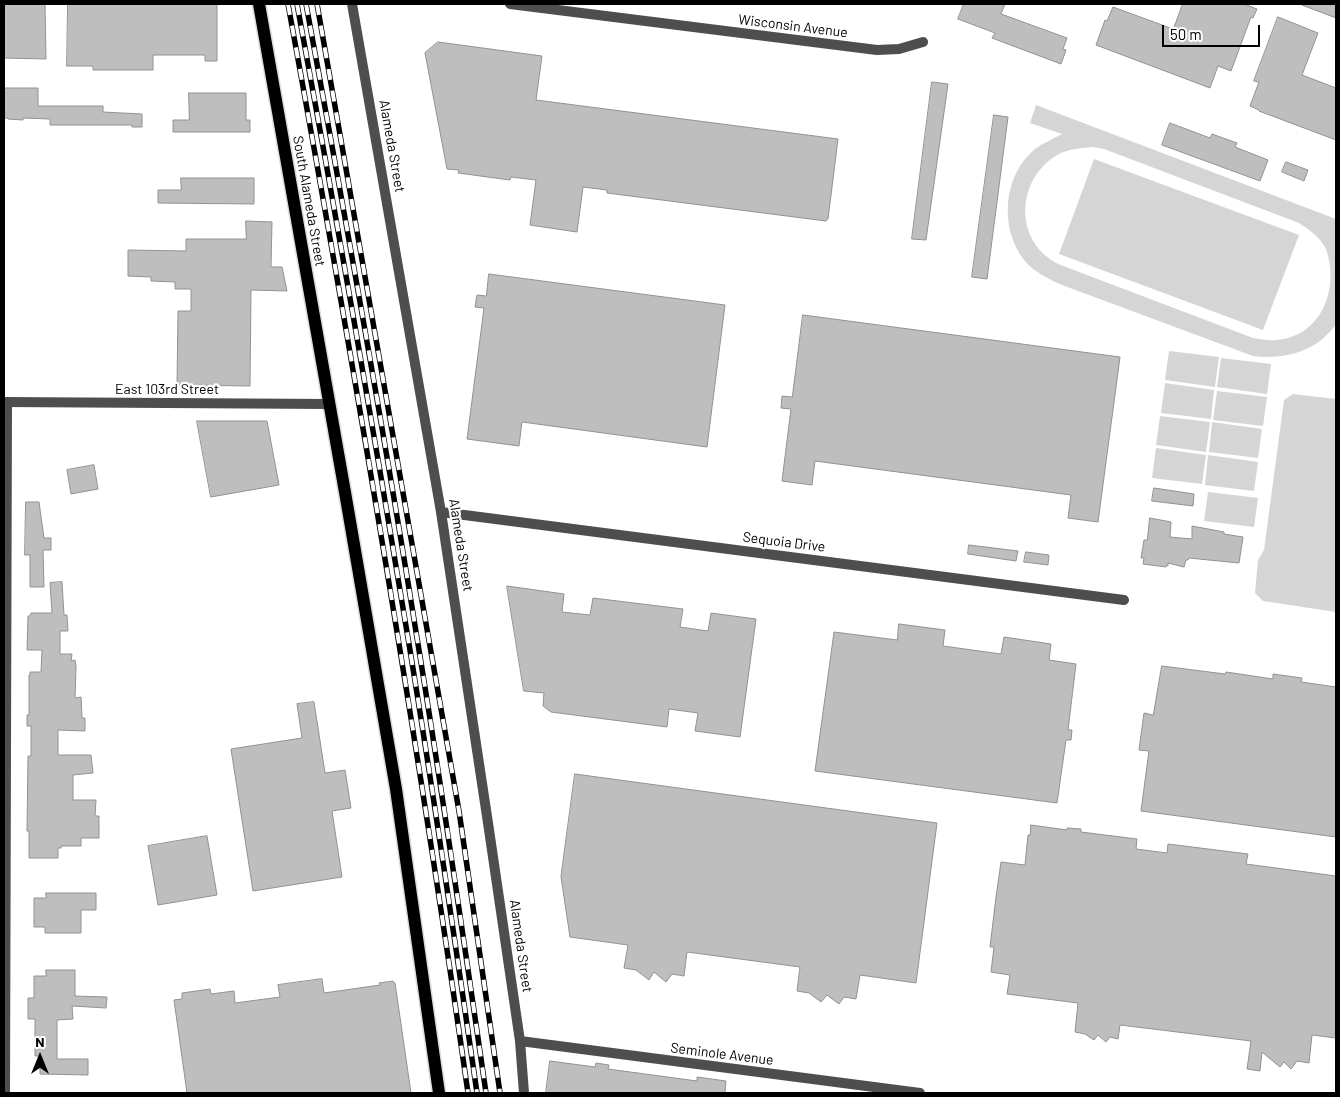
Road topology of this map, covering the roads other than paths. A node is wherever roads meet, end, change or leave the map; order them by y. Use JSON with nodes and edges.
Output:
{"nodes":[{"id":1,"x":259,"y":4,"type":"edge"},
{"id":2,"x":352,"y":4,"type":"edge"},
{"id":3,"x":510,"y":4,"type":"edge"},
{"id":4,"x":924,"y":42,"type":"dead end"},
{"id":5,"x":6,"y":402,"type":"edge"},
{"id":6,"x":329,"y":404,"type":"junction"},
{"id":7,"x":441,"y":512,"type":"junction"},
{"id":8,"x":1124,"y":600,"type":"dead end"},
{"id":9,"x":4,"y":950,"type":"edge"},
{"id":10,"x":520,"y":1041,"type":"junction"},
{"id":11,"x":4,"y":1093,"type":"edge"},
{"id":12,"x":439,"y":1093,"type":"edge"},
{"id":13,"x":524,"y":1093,"type":"edge"},
{"id":14,"x":920,"y":1093,"type":"edge"}],
"edges":[{"from":1,"to":6,"type":"main road","name":"South Alameda Street"},
{"from":2,"to":7,"type":"street","name":"Alameda Street"},
{"from":3,"to":4,"type":"street","name":"Wisconsin Avenue"},
{"from":5,"to":6,"type":"street","name":"East 103rd Street"},
{"from":5,"to":9,"type":"street"},
{"from":6,"to":12,"type":"main road"},
{"from":7,"to":8,"type":"street","name":"Sequoia Drive"},
{"from":7,"to":10,"type":"street","name":"Alameda Street"},
{"from":9,"to":11,"type":"street"},
{"from":10,"to":13,"type":"street","name":"Alameda Street"},
{"from":10,"to":14,"type":"street","name":"Seminole Avenue"}]}
